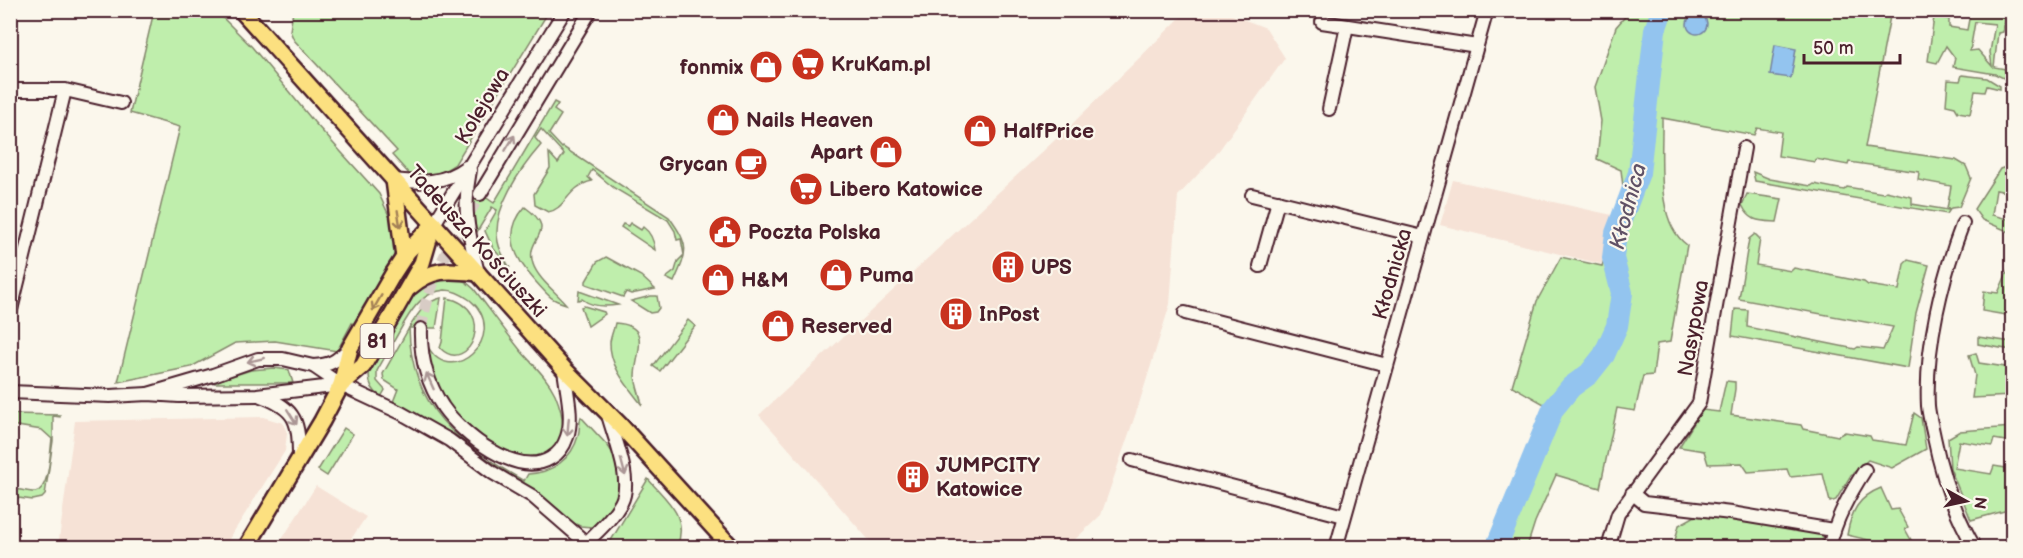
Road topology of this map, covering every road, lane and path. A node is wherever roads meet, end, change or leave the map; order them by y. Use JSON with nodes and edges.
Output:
{"nodes":[{"id":1,"x":241,"y":10,"type":"edge"},
{"id":2,"x":565,"y":10,"type":"edge"},
{"id":3,"x":591,"y":10,"type":"edge"},
{"id":4,"x":1487,"y":10,"type":"edge"},
{"id":5,"x":1322,"y":22,"type":"dead end"},
{"id":6,"x":1347,"y":26,"type":"junction"},
{"id":7,"x":1477,"y":46,"type":"junction"},
{"id":8,"x":10,"y":90,"type":"edge"},
{"id":9,"x":65,"y":90,"type":"junction"},
{"id":10,"x":121,"y":104,"type":"dead end"},
{"id":11,"x":1329,"y":109,"type":"dead end"},
{"id":12,"x":1744,"y":148,"type":"dead end"},
{"id":13,"x":472,"y":163,"type":"junction"},
{"id":14,"x":394,"y":180,"type":"junction"},
{"id":15,"x":480,"y":194,"type":"tunnel mouth"},
{"id":16,"x":1252,"y":195,"type":"dead end"},
{"id":17,"x":1278,"y":201,"type":"junction"},
{"id":18,"x":1963,"y":223,"type":"dead end"},
{"id":19,"x":434,"y":224,"type":"junction"},
{"id":20,"x":1423,"y":237,"type":"junction"},
{"id":21,"x":404,"y":257,"type":"junction"},
{"id":22,"x":1260,"y":266,"type":"dead end"},
{"id":23,"x":478,"y":273,"type":"junction"},
{"id":24,"x":406,"y":291,"type":"junction"},
{"id":25,"x":1185,"y":313,"type":"dead end"},
{"id":26,"x":10,"y":314,"type":"edge"},
{"id":27,"x":421,"y":329,"type":"tunnel mouth"},
{"id":28,"x":350,"y":348,"type":"junction"},
{"id":29,"x":1387,"y":365,"type":"junction"},
{"id":30,"x":313,"y":366,"type":"junction"},
{"id":31,"x":564,"y":369,"type":"junction"},
{"id":32,"x":341,"y":385,"type":"junction"},
{"id":33,"x":10,"y":392,"type":"edge"},
{"id":34,"x":148,"y":394,"type":"junction"},
{"id":35,"x":257,"y":395,"type":"junction"},
{"id":36,"x":607,"y":411,"type":"junction"},
{"id":37,"x":299,"y":459,"type":"junction"},
{"id":38,"x":1132,"y":460,"type":"dead end"},
{"id":39,"x":1865,"y":470,"type":"dead end"},
{"id":40,"x":1632,"y":493,"type":"junction"},
{"id":41,"x":685,"y":497,"type":"junction"},
{"id":42,"x":1344,"y":516,"type":"junction"},
{"id":43,"x":1833,"y":531,"type":"junction"},
{"id":44,"x":589,"y":545,"type":"edge"},
{"id":45,"x":246,"y":548,"type":"edge"},
{"id":46,"x":716,"y":548,"type":"edge"},
{"id":47,"x":732,"y":548,"type":"edge"},
{"id":48,"x":1336,"y":548,"type":"edge"},
{"id":49,"x":1608,"y":548,"type":"edge"},
{"id":50,"x":1829,"y":548,"type":"edge"},
{"id":51,"x":1975,"y":548,"type":"edge"}],
"edges":[{"from":1,"to":14,"type":"main road","name":"Tadeusza Kościuszki"},
{"from":2,"to":13,"type":"street","name":"Kolejowa"},
{"from":15,"to":3,"type":"street","one_way":true},
{"from":4,"to":7,"type":"street","name":"Kłodnicka"},
{"from":5,"to":6,"type":"street"},
{"from":6,"to":7,"type":"street"},
{"from":6,"to":11,"type":"street"},
{"from":7,"to":20,"type":"street","name":"Kłodnicka"},
{"from":8,"to":9,"type":"street"},
{"from":9,"to":10,"type":"street"},
{"from":9,"to":26,"type":"street"},
{"from":12,"to":40,"type":"street","name":"Nasypowa"},
{"from":13,"to":14,"type":"street"},
{"from":13,"to":19,"type":"street","name":"Kolejowa"},
{"from":13,"to":23,"type":"street"},
{"from":14,"to":19,"type":"main road","name":"Tadeusza Kościuszki"},
{"from":14,"to":21,"type":"main road","one_way":true},
{"from":16,"to":17,"type":"street"},
{"from":17,"to":20,"type":"street"},
{"from":17,"to":22,"type":"street"},
{"from":18,"to":51,"type":"street"},
{"from":19,"to":21,"type":"main road","name":"Kolejowa","number":"81"},
{"from":19,"to":23,"type":"main road","name":"Tadeusza Kościuszki"},
{"from":19,"to":24,"type":"main road","name":"Kolejowa","number":"81"},
{"from":20,"to":29,"type":"street","name":"Kłodnicka"},
{"from":21,"to":28,"type":"main road","name":"Kolejowa","number":"81","one_way":true},
{"from":23,"to":24,"type":"main road"},
{"from":23,"to":31,"type":"main road","name":"Tadeusza Kościuszki"},
{"from":24,"to":32,"type":"main road","name":"Kolejowa","number":"81"},
{"from":25,"to":29,"type":"street"},
{"from":31,"to":27,"type":"street","one_way":true},
{"from":28,"to":30,"type":"street"},
{"from":28,"to":32,"type":"main road","name":"Kolejowa","number":"81"},
{"from":29,"to":42,"type":"street","name":"Kłodnicka"},
{"from":30,"to":32,"type":"street"},
{"from":30,"to":34,"type":"street","one_way":true},
{"from":31,"to":36,"type":"main road","name":"Tadeusza Kościuszki"},
{"from":32,"to":35,"type":"street"},
{"from":32,"to":37,"type":"main road","name":"Kolejowa","number":"81"},
{"from":32,"to":44,"type":"street"},
{"from":33,"to":34,"type":"street"},
{"from":34,"to":35,"type":"street"},
{"from":35,"to":37,"type":"street","one_way":true},
{"from":36,"to":41,"type":"main road","name":"Tadeusza Kościuszki"},
{"from":36,"to":44,"type":"street","one_way":true},
{"from":37,"to":45,"type":"main road","name":"Kolejowa","number":"81"},
{"from":38,"to":42,"type":"street"},
{"from":39,"to":43,"type":"street"},
{"from":40,"to":43,"type":"street"},
{"from":40,"to":49,"type":"street","name":"Nasypowa"},
{"from":41,"to":46,"type":"main road","name":"Tadeusza Kościuszki"},
{"from":41,"to":47,"type":"main road","name":"Tadeusza Kościuszki"},
{"from":42,"to":48,"type":"street","name":"Kłodnicka"},
{"from":43,"to":50,"type":"street"}]}
